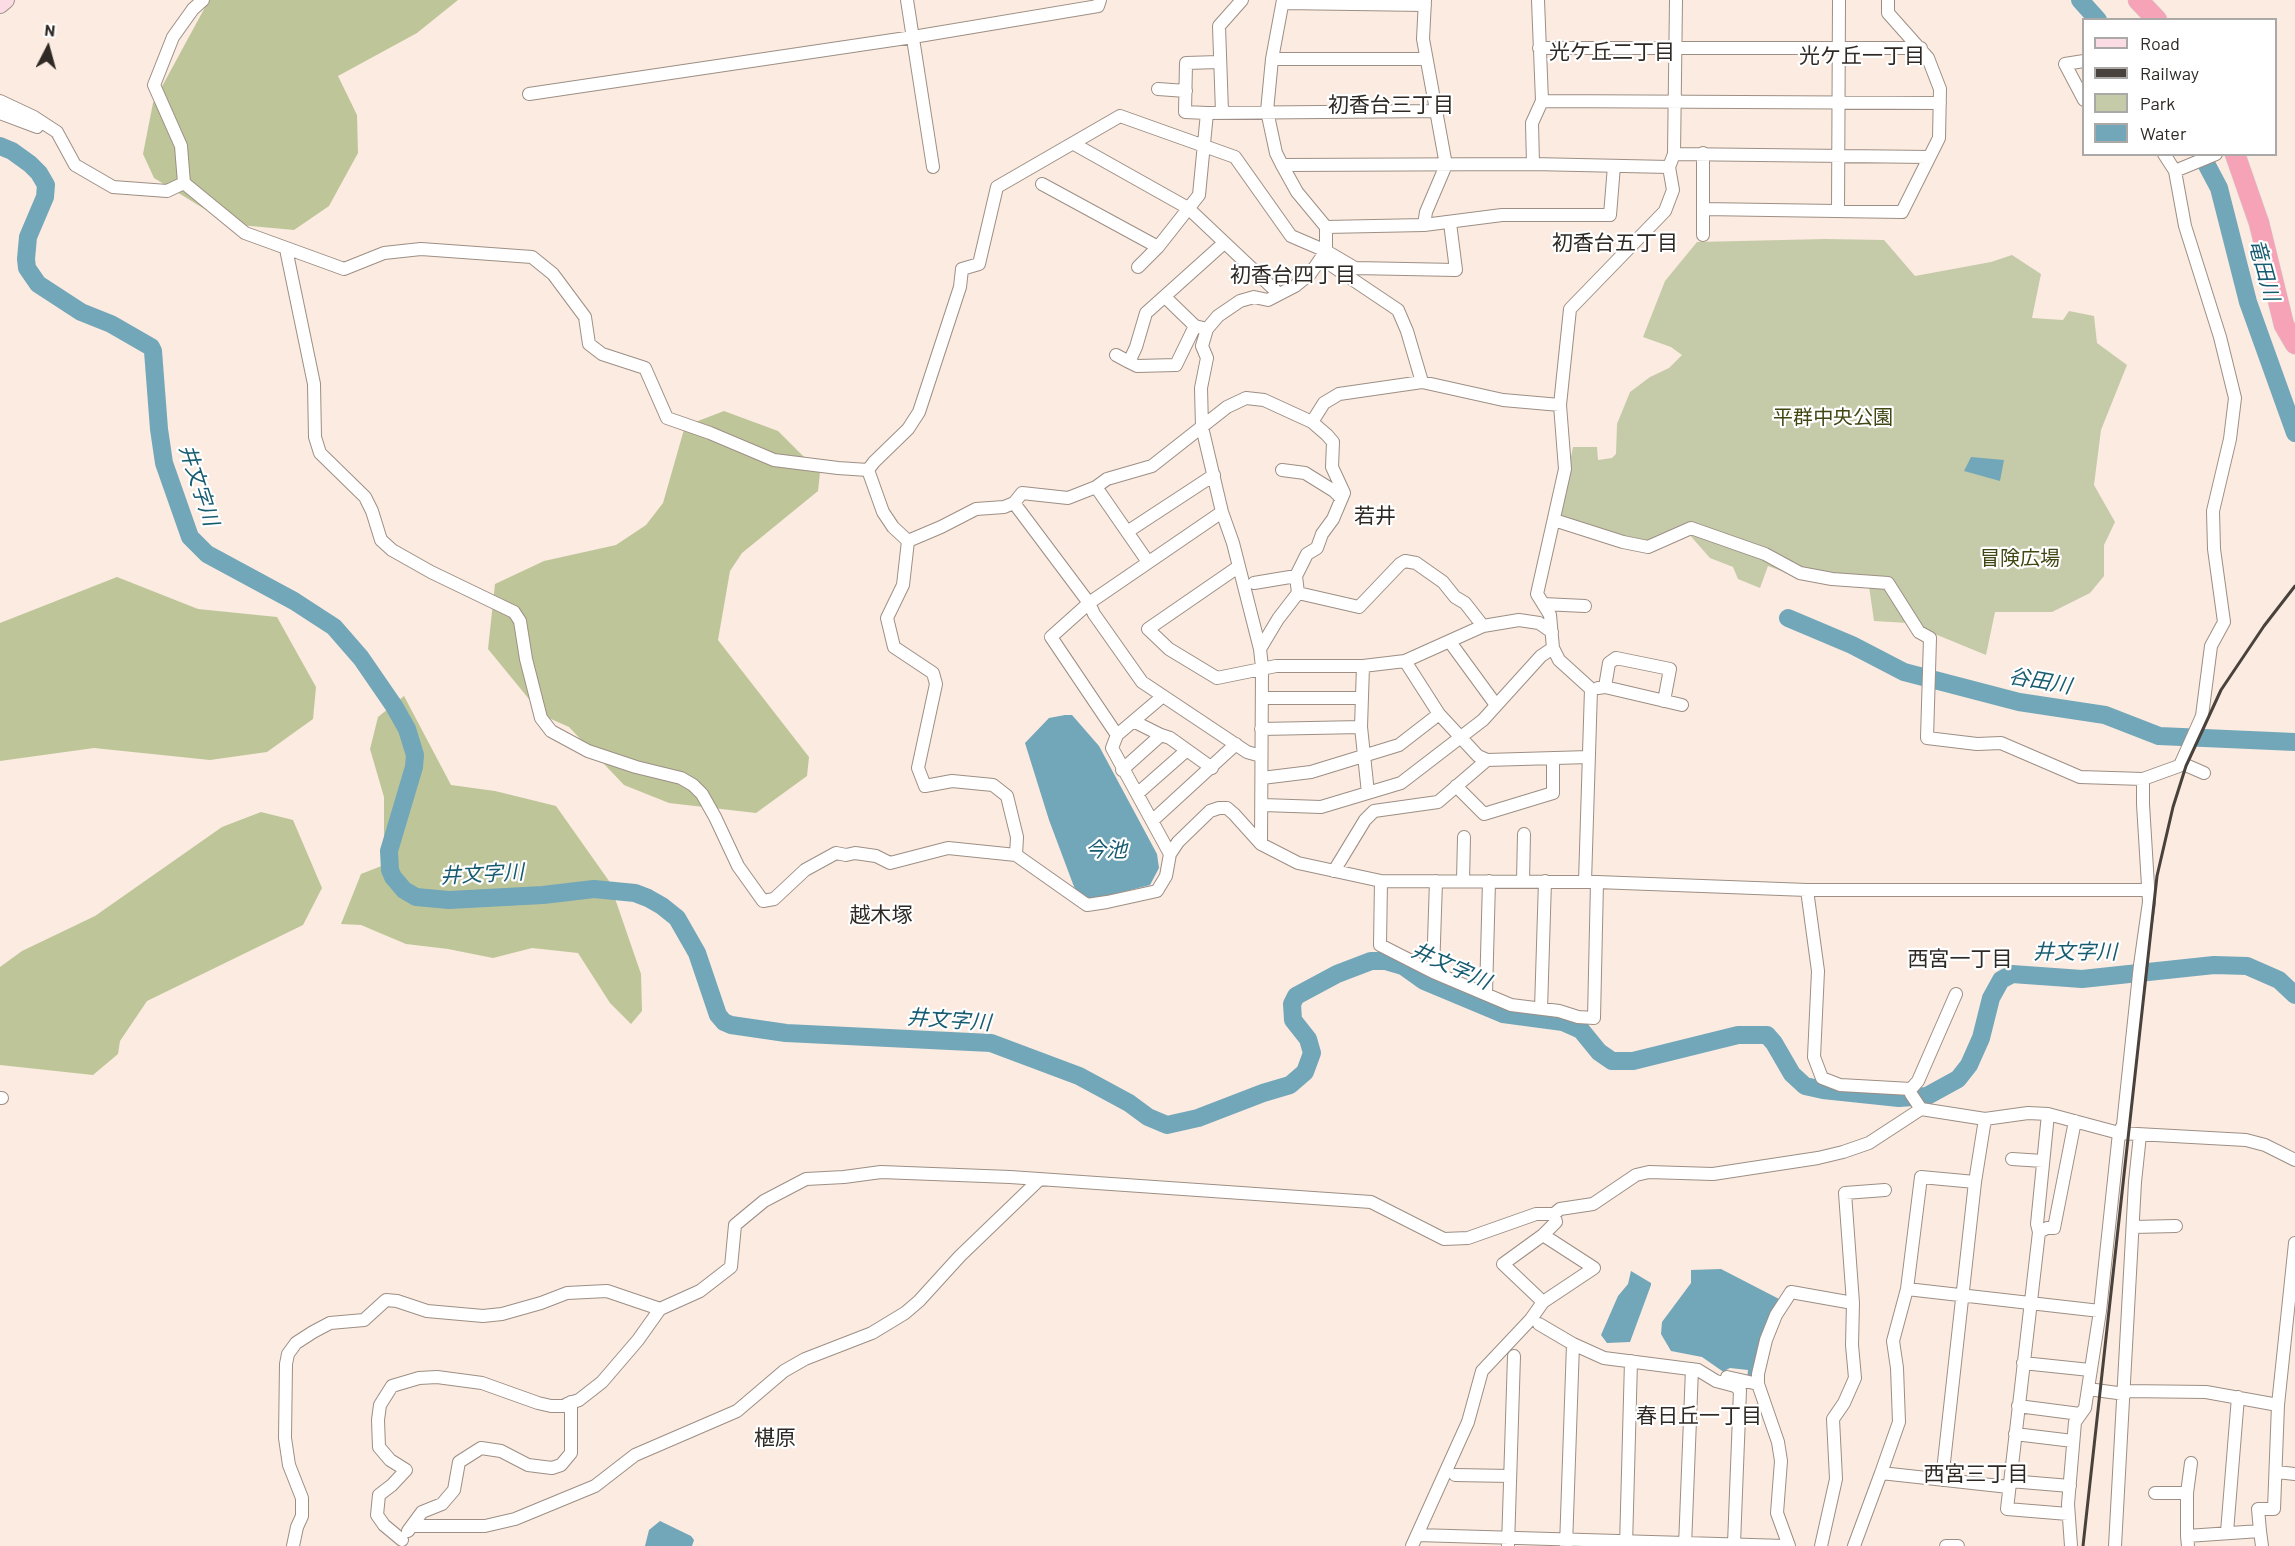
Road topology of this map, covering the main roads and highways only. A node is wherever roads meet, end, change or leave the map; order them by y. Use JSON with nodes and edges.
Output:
{"nodes":[{"id":1,"x":6,"y":0,"type":"edge"},
{"id":2,"x":2138,"y":0,"type":"edge"},
{"id":3,"x":0,"y":5,"type":"edge"},
{"id":4,"x":2155,"y":18,"type":"edge"},
{"id":5,"x":2236,"y":156,"type":"edge"},
{"id":6,"x":2295,"y":344,"type":"edge"}],
"edges":[{"from":1,"to":3,"type":"main road"},
{"from":2,"to":4,"type":"highway"},
{"from":5,"to":6,"type":"highway"}]}
